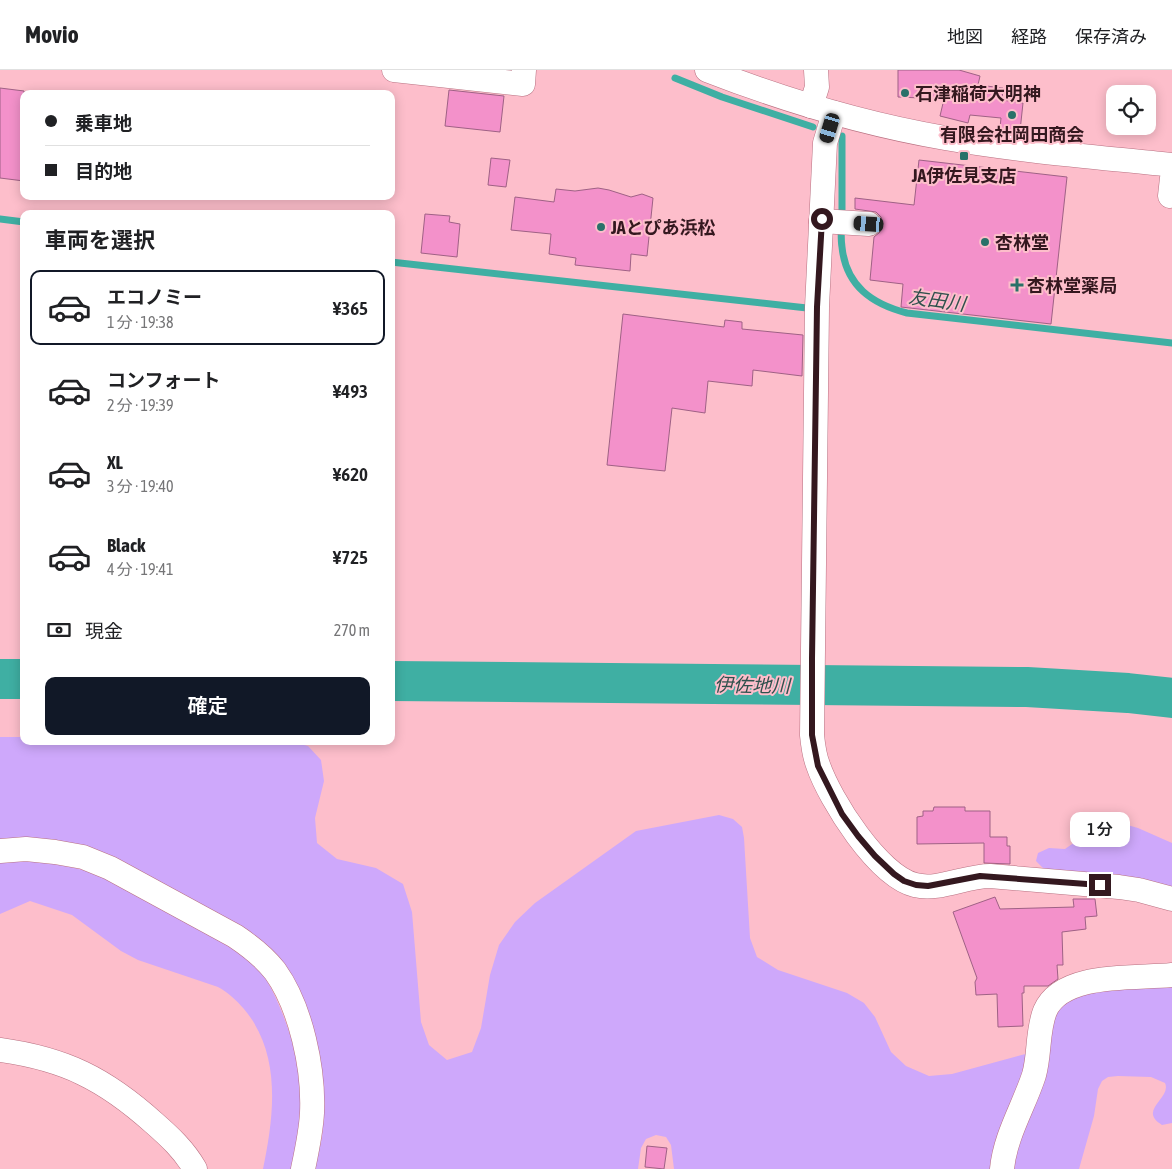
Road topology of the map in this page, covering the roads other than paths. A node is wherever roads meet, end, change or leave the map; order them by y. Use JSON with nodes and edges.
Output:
{"nodes":[{"id":1,"x":394,"y":70,"type":"edge"},
{"id":2,"x":524,"y":70,"type":"edge"},
{"id":3,"x":707,"y":70,"type":"edge"},
{"id":4,"x":816,"y":70,"type":"edge"},
{"id":5,"x":811,"y":106,"type":"junction"},
{"id":6,"x":834,"y":113,"type":"junction"},
{"id":7,"x":1172,"y":165,"type":"edge"},
{"id":8,"x":0,"y":851,"type":"edge"},
{"id":9,"x":1172,"y":899,"type":"edge"},
{"id":10,"x":1172,"y":975,"type":"edge"},
{"id":11,"x":0,"y":1050,"type":"edge"},
{"id":12,"x":194,"y":1169,"type":"edge"},
{"id":13,"x":304,"y":1169,"type":"edge"},
{"id":14,"x":1002,"y":1169,"type":"edge"}],
"edges":[{"from":1,"to":2,"type":"street"},
{"from":3,"to":5,"type":"street"},
{"from":4,"to":5,"type":"street"},
{"from":5,"to":6,"type":"street"},
{"from":6,"to":7,"type":"street"},
{"from":6,"to":9,"type":"street"},
{"from":8,"to":13,"type":"street"},
{"from":10,"to":14,"type":"street"},
{"from":11,"to":12,"type":"street"}]}
